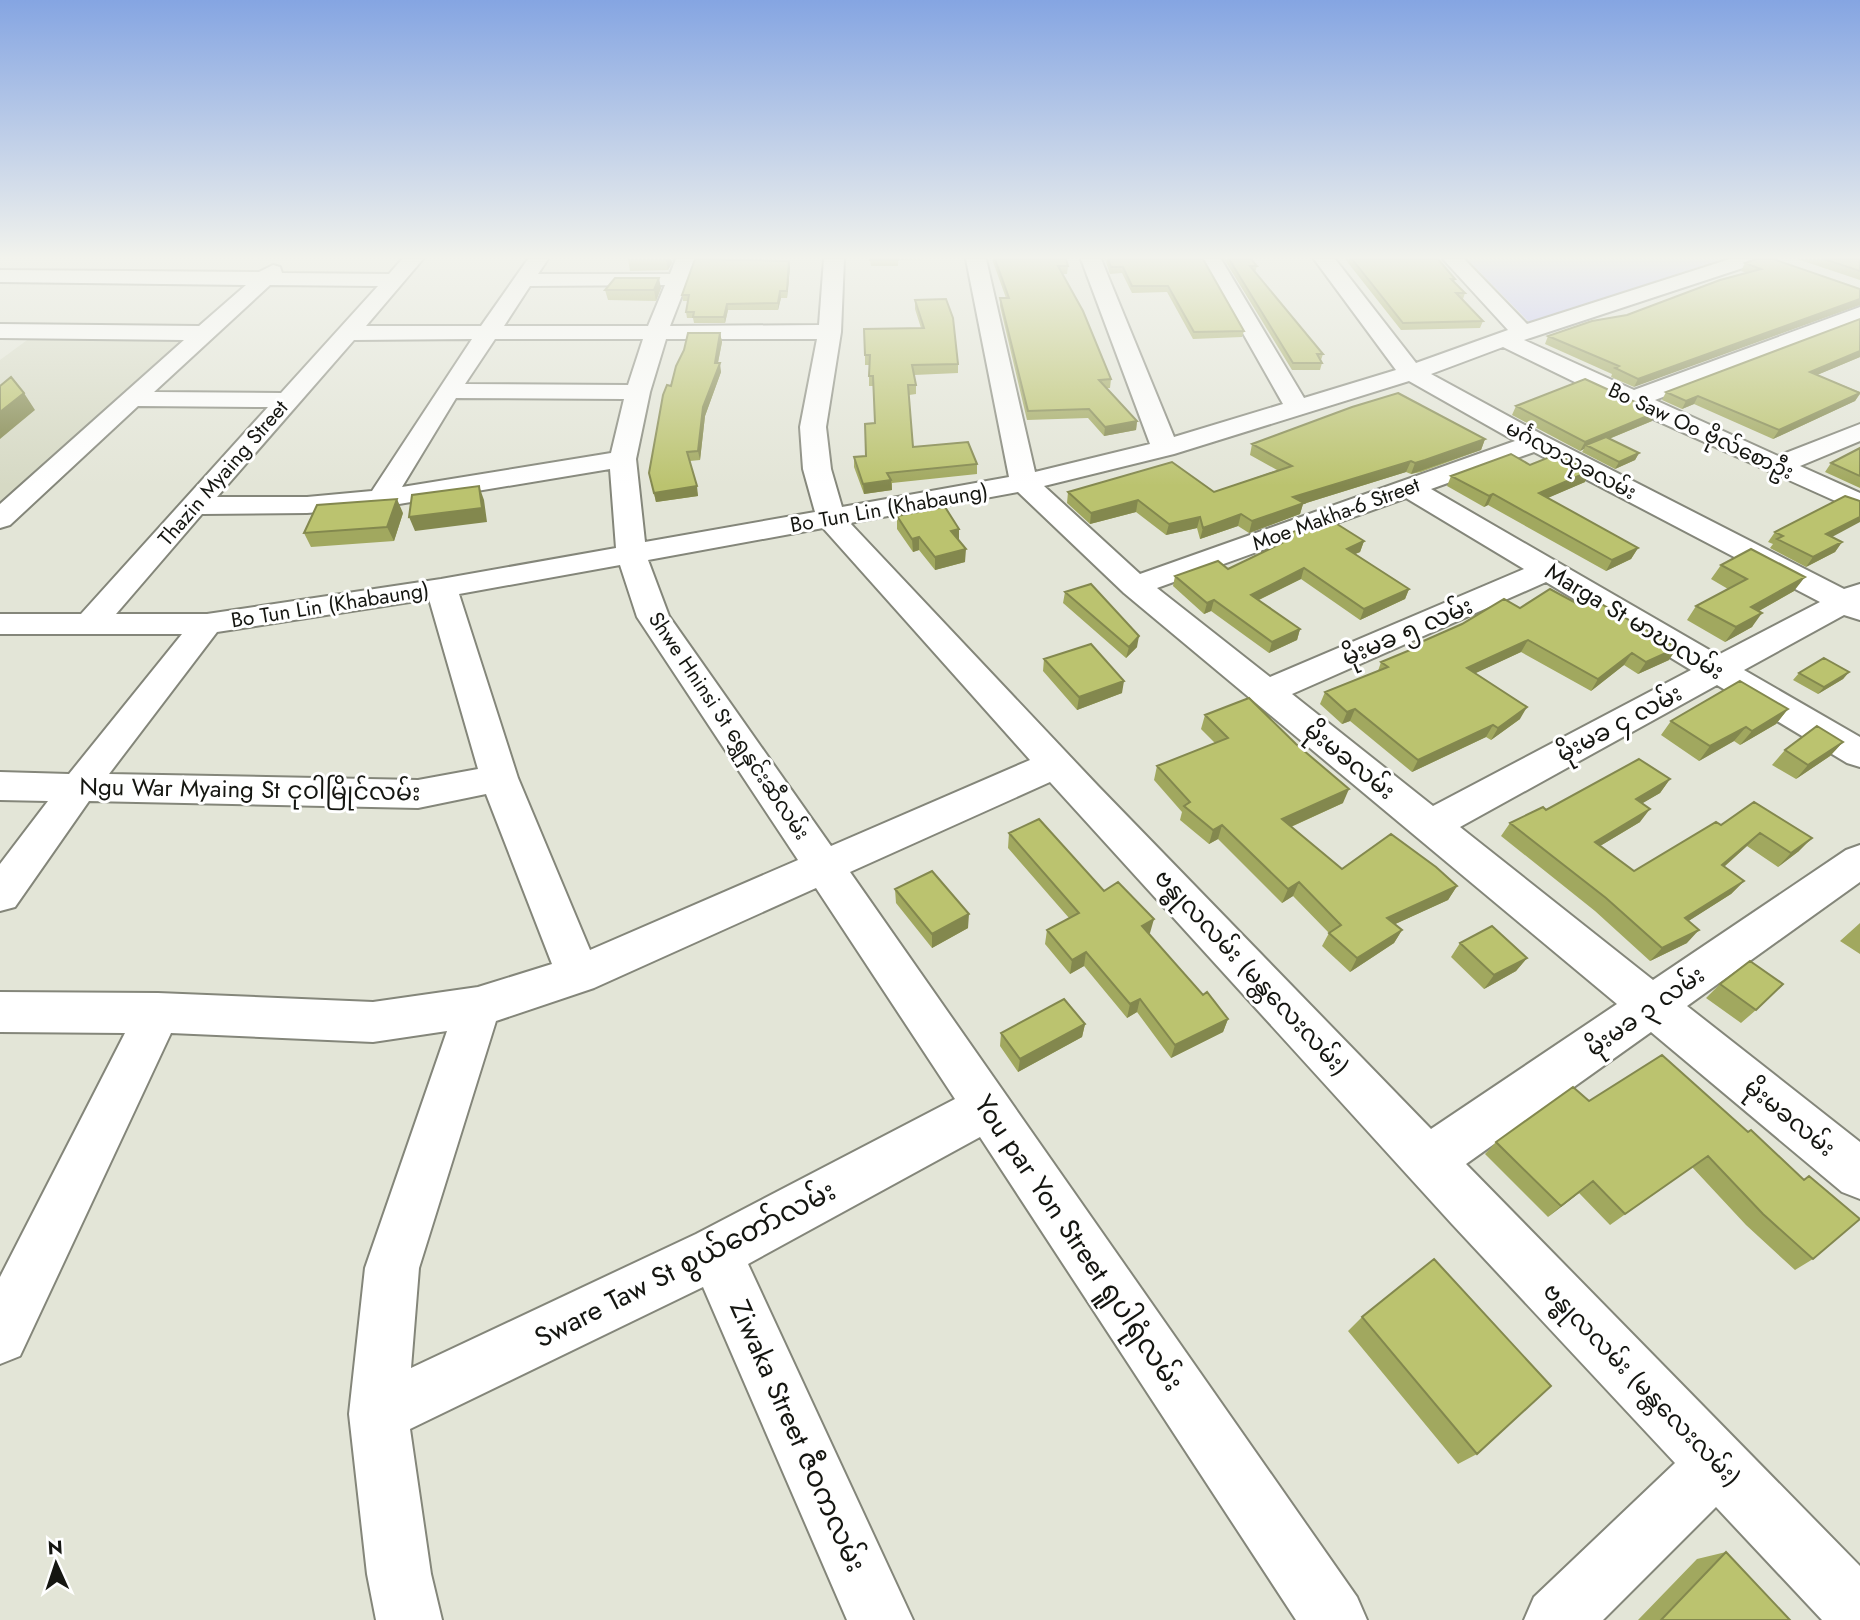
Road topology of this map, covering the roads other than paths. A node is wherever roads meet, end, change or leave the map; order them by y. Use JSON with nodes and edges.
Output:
{"nodes":[{"id":1,"x":23,"y":335,"type":"edge"},
{"id":2,"x":203,"y":335,"type":"edge"},
{"id":3,"x":346,"y":335,"type":"edge"},
{"id":4,"x":487,"y":335,"type":"edge"},
{"id":5,"x":656,"y":335,"type":"edge"},
{"id":6,"x":830,"y":335,"type":"edge"},
{"id":7,"x":992,"y":335,"type":"edge"},
{"id":8,"x":1121,"y":335,"type":"edge"},
{"id":9,"x":1255,"y":335,"type":"edge"},
{"id":10,"x":1382,"y":335,"type":"edge"},
{"id":11,"x":1517,"y":335,"type":"edge"},
{"id":12,"x":1805,"y":335,"type":"edge"},
{"id":13,"x":1513,"y":336,"type":"junction"},
{"id":14,"x":0,"y":352,"type":"edge"},
{"id":15,"x":1411,"y":373,"type":"junction"},
{"id":16,"x":449,"y":391,"type":"junction"},
{"id":17,"x":638,"y":392,"type":"junction"},
{"id":18,"x":132,"y":399,"type":"junction"},
{"id":19,"x":286,"y":400,"type":"junction"},
{"id":20,"x":1631,"y":400,"type":"junction"},
{"id":21,"x":1297,"y":407,"type":"junction"},
{"id":22,"x":1860,"y":432,"type":"edge"},
{"id":23,"x":1536,"y":442,"type":"junction"},
{"id":24,"x":1165,"y":448,"type":"junction"},
{"id":25,"x":623,"y":459,"type":"junction"},
{"id":26,"x":1777,"y":466,"type":"junction"},
{"id":27,"x":1024,"y":483,"type":"junction"},
{"id":28,"x":1409,"y":488,"type":"junction"},
{"id":29,"x":381,"y":499,"type":"junction"},
{"id":30,"x":1860,"y":504,"type":"edge"},
{"id":31,"x":195,"y":506,"type":"junction"},
{"id":32,"x":0,"y":519,"type":"edge"},
{"id":33,"x":831,"y":519,"type":"junction"},
{"id":34,"x":631,"y":554,"type":"junction"},
{"id":35,"x":1548,"y":570,"type":"junction"},
{"id":36,"x":1135,"y":586,"type":"junction"},
{"id":37,"x":442,"y":588,"type":"junction"},
{"id":38,"x":1855,"y":601,"type":"edge"},
{"id":39,"x":0,"y":624,"type":"edge"},
{"id":40,"x":207,"y":624,"type":"junction"},
{"id":41,"x":89,"y":625,"type":"junction"},
{"id":42,"x":1718,"y":670,"type":"junction"},
{"id":43,"x":1266,"y":692,"type":"junction"},
{"id":44,"x":1860,"y":754,"type":"edge"},
{"id":45,"x":1056,"y":764,"type":"junction"},
{"id":46,"x":499,"y":778,"type":"junction"},
{"id":47,"x":0,"y":786,"type":"edge"},
{"id":48,"x":79,"y":788,"type":"junction"},
{"id":49,"x":1431,"y":825,"type":"junction"},
{"id":50,"x":1860,"y":861,"type":"edge"},
{"id":51,"x":823,"y":867,"type":"junction"},
{"id":52,"x":0,"y":895,"type":"edge"},
{"id":53,"x":578,"y":975,"type":"junction"},
{"id":54,"x":1653,"y":1005,"type":"junction"},
{"id":55,"x":478,"y":1007,"type":"junction"},
{"id":56,"x":0,"y":1012,"type":"edge"},
{"id":57,"x":158,"y":1013,"type":"junction"},
{"id":58,"x":988,"y":1107,"type":"junction"},
{"id":59,"x":1429,"y":1160,"type":"junction"},
{"id":60,"x":1860,"y":1174,"type":"edge"},
{"id":61,"x":715,"y":1253,"type":"junction"},
{"id":62,"x":0,"y":1336,"type":"edge"},
{"id":63,"x":378,"y":1414,"type":"junction"},
{"id":64,"x":1717,"y":1464,"type":"junction"},
{"id":65,"x":1860,"y":1613,"type":"edge"},
{"id":66,"x":409,"y":1620,"type":"edge"},
{"id":67,"x":880,"y":1620,"type":"edge"},
{"id":68,"x":1334,"y":1620,"type":"edge"},
{"id":69,"x":1557,"y":1620,"type":"edge"}],
"edges":[{"from":1,"to":14,"type":"street"},
{"from":2,"to":18,"type":"street"},
{"from":3,"to":19,"type":"street","name":"Thazin Myaing Street"},
{"from":4,"to":16,"type":"street"},
{"from":5,"to":17,"type":"street","name":"Shwe Hninsi St ရွှေနှင်းဆီလမ်း"},
{"from":6,"to":33,"type":"street","name":"ဗန္ဓုလလမ်း (မန္တလေးလမ်း)"},
{"from":7,"to":27,"type":"street"},
{"from":8,"to":24,"type":"street"},
{"from":9,"to":21,"type":"street"},
{"from":10,"to":15,"type":"street","name":"မင်္ဂလာသုခလမ်း"},
{"from":11,"to":13,"type":"street","name":"Bo Tun Lin (Khabaung)"},
{"from":12,"to":20,"type":"street"},
{"from":13,"to":15,"type":"street","name":"Bo Tun Lin (Khabaung)"},
{"from":13,"to":20,"type":"street","name":"Bo Saw Oo ဗိုလ်စောဦး"},
{"from":15,"to":21,"type":"street","name":"Bo Tun Lin (Khabaung)"},
{"from":15,"to":23,"type":"street","name":"မင်္ဂလာသုခလမ်း"},
{"from":16,"to":17,"type":"street"},
{"from":16,"to":29,"type":"street"},
{"from":17,"to":25,"type":"street","name":"Shwe Hninsi St ရွှေနှင်းဆီလမ်း"},
{"from":18,"to":19,"type":"street"},
{"from":18,"to":32,"type":"street"},
{"from":19,"to":31,"type":"street","name":"Thazin Myaing Street"},
{"from":20,"to":26,"type":"street","name":"Bo Saw Oo ဗိုလ်စောဦး"},
{"from":21,"to":24,"type":"street","name":"Bo Tun Lin (Khabaung)"},
{"from":22,"to":26,"type":"street"},
{"from":23,"to":28,"type":"street","name":"Moe Makha-6 Street"},
{"from":23,"to":38,"type":"street","name":"မင်္ဂလာသုခလမ်း"},
{"from":24,"to":27,"type":"street","name":"Bo Tun Lin (Khabaung)"},
{"from":25,"to":29,"type":"street"},
{"from":25,"to":34,"type":"street","name":"Shwe Hninsi St ရွှေနှင်းဆီလမ်း"},
{"from":26,"to":30,"type":"street","name":"Bo Saw Oo ဗိုလ်စောဦး"},
{"from":27,"to":33,"type":"street","name":"Bo Tun Lin (Khabaung)"},
{"from":27,"to":36,"type":"street","name":"မိုးမခလမ်း"},
{"from":28,"to":35,"type":"street","name":"Marga St မာဃလမ်း"},
{"from":28,"to":36,"type":"street","name":"Moe Makha-6 Street"},
{"from":29,"to":31,"type":"street"},
{"from":31,"to":41,"type":"street","name":"Thazin Myaing Street"},
{"from":33,"to":34,"type":"street","name":"Bo Tun Lin (Khabaung)"},
{"from":33,"to":45,"type":"street","name":"ဗန္ဓုလလမ်း (မန္တလေးလမ်း)"},
{"from":34,"to":37,"type":"street","name":"Bo Tun Lin (Khabaung)"},
{"from":34,"to":51,"type":"street","name":"Shwe Hninsi St ရွှေနှင်းဆီလမ်း"},
{"from":35,"to":42,"type":"street","name":"Marga St မာဃလမ်း"},
{"from":35,"to":43,"type":"street","name":"မိုးမခ ၅ လမ်း"},
{"from":36,"to":43,"type":"street","name":"မိုးမခလမ်း"},
{"from":37,"to":40,"type":"street","name":"Bo Tun Lin (Khabaung)"},
{"from":37,"to":46,"type":"street"},
{"from":38,"to":42,"type":"street","name":"မိုးမခ ၄ လမ်း"},
{"from":39,"to":41,"type":"street","name":"Bo Tun Lin (Khabaung)"},
{"from":40,"to":41,"type":"street","name":"Bo Tun Lin (Khabaung)"},
{"from":40,"to":48,"type":"street"},
{"from":42,"to":44,"type":"street","name":"Marga St မာဃလမ်း"},
{"from":42,"to":49,"type":"street","name":"မိုးမခ ၄ လမ်း"},
{"from":43,"to":49,"type":"street","name":"မိုးမခလမ်း"},
{"from":45,"to":51,"type":"street"},
{"from":45,"to":59,"type":"street","name":"ဗန္ဓုလလမ်း (မန္တလေးလမ်း)"},
{"from":46,"to":48,"type":"street","name":"Ngu War Myaing St ငုဝါမြိုင်လမ်း"},
{"from":46,"to":53,"type":"street"},
{"from":47,"to":48,"type":"street","name":"Ngu War Myaing St ငုဝါမြိုင်လမ်း"},
{"from":48,"to":52,"type":"street"},
{"from":49,"to":54,"type":"street","name":"မိုးမခလမ်း"},
{"from":50,"to":54,"type":"street","name":"မိုးမခ ၃ လမ်း"},
{"from":51,"to":53,"type":"street"},
{"from":51,"to":58,"type":"street","name":"You par Yon Street ရူပါရုံလမ်း"},
{"from":53,"to":55,"type":"street"},
{"from":54,"to":59,"type":"street","name":"မိုးမခ ၃ လမ်း"},
{"from":54,"to":60,"type":"street","name":"မိုးမခလမ်း"},
{"from":55,"to":57,"type":"street"},
{"from":55,"to":63,"type":"street"},
{"from":56,"to":57,"type":"street"},
{"from":57,"to":62,"type":"street"},
{"from":58,"to":61,"type":"street","name":"Sware Taw St စွယ်တော်လမ်း"},
{"from":58,"to":68,"type":"street","name":"You par Yon Street ရူပါရုံလမ်း"},
{"from":59,"to":64,"type":"street","name":"ဗန္ဓုလလမ်း (မန္တလေးလမ်း)"},
{"from":61,"to":63,"type":"street","name":"Sware Taw St စွယ်တော်လမ်း"},
{"from":61,"to":67,"type":"street","name":"Ziwaka Street ဇီဝကလမ်း"},
{"from":63,"to":66,"type":"street"},
{"from":64,"to":65,"type":"street","name":"ဗန္ဓုလလမ်း (မန္တလေးလမ်း)"},
{"from":64,"to":69,"type":"street"}]}
